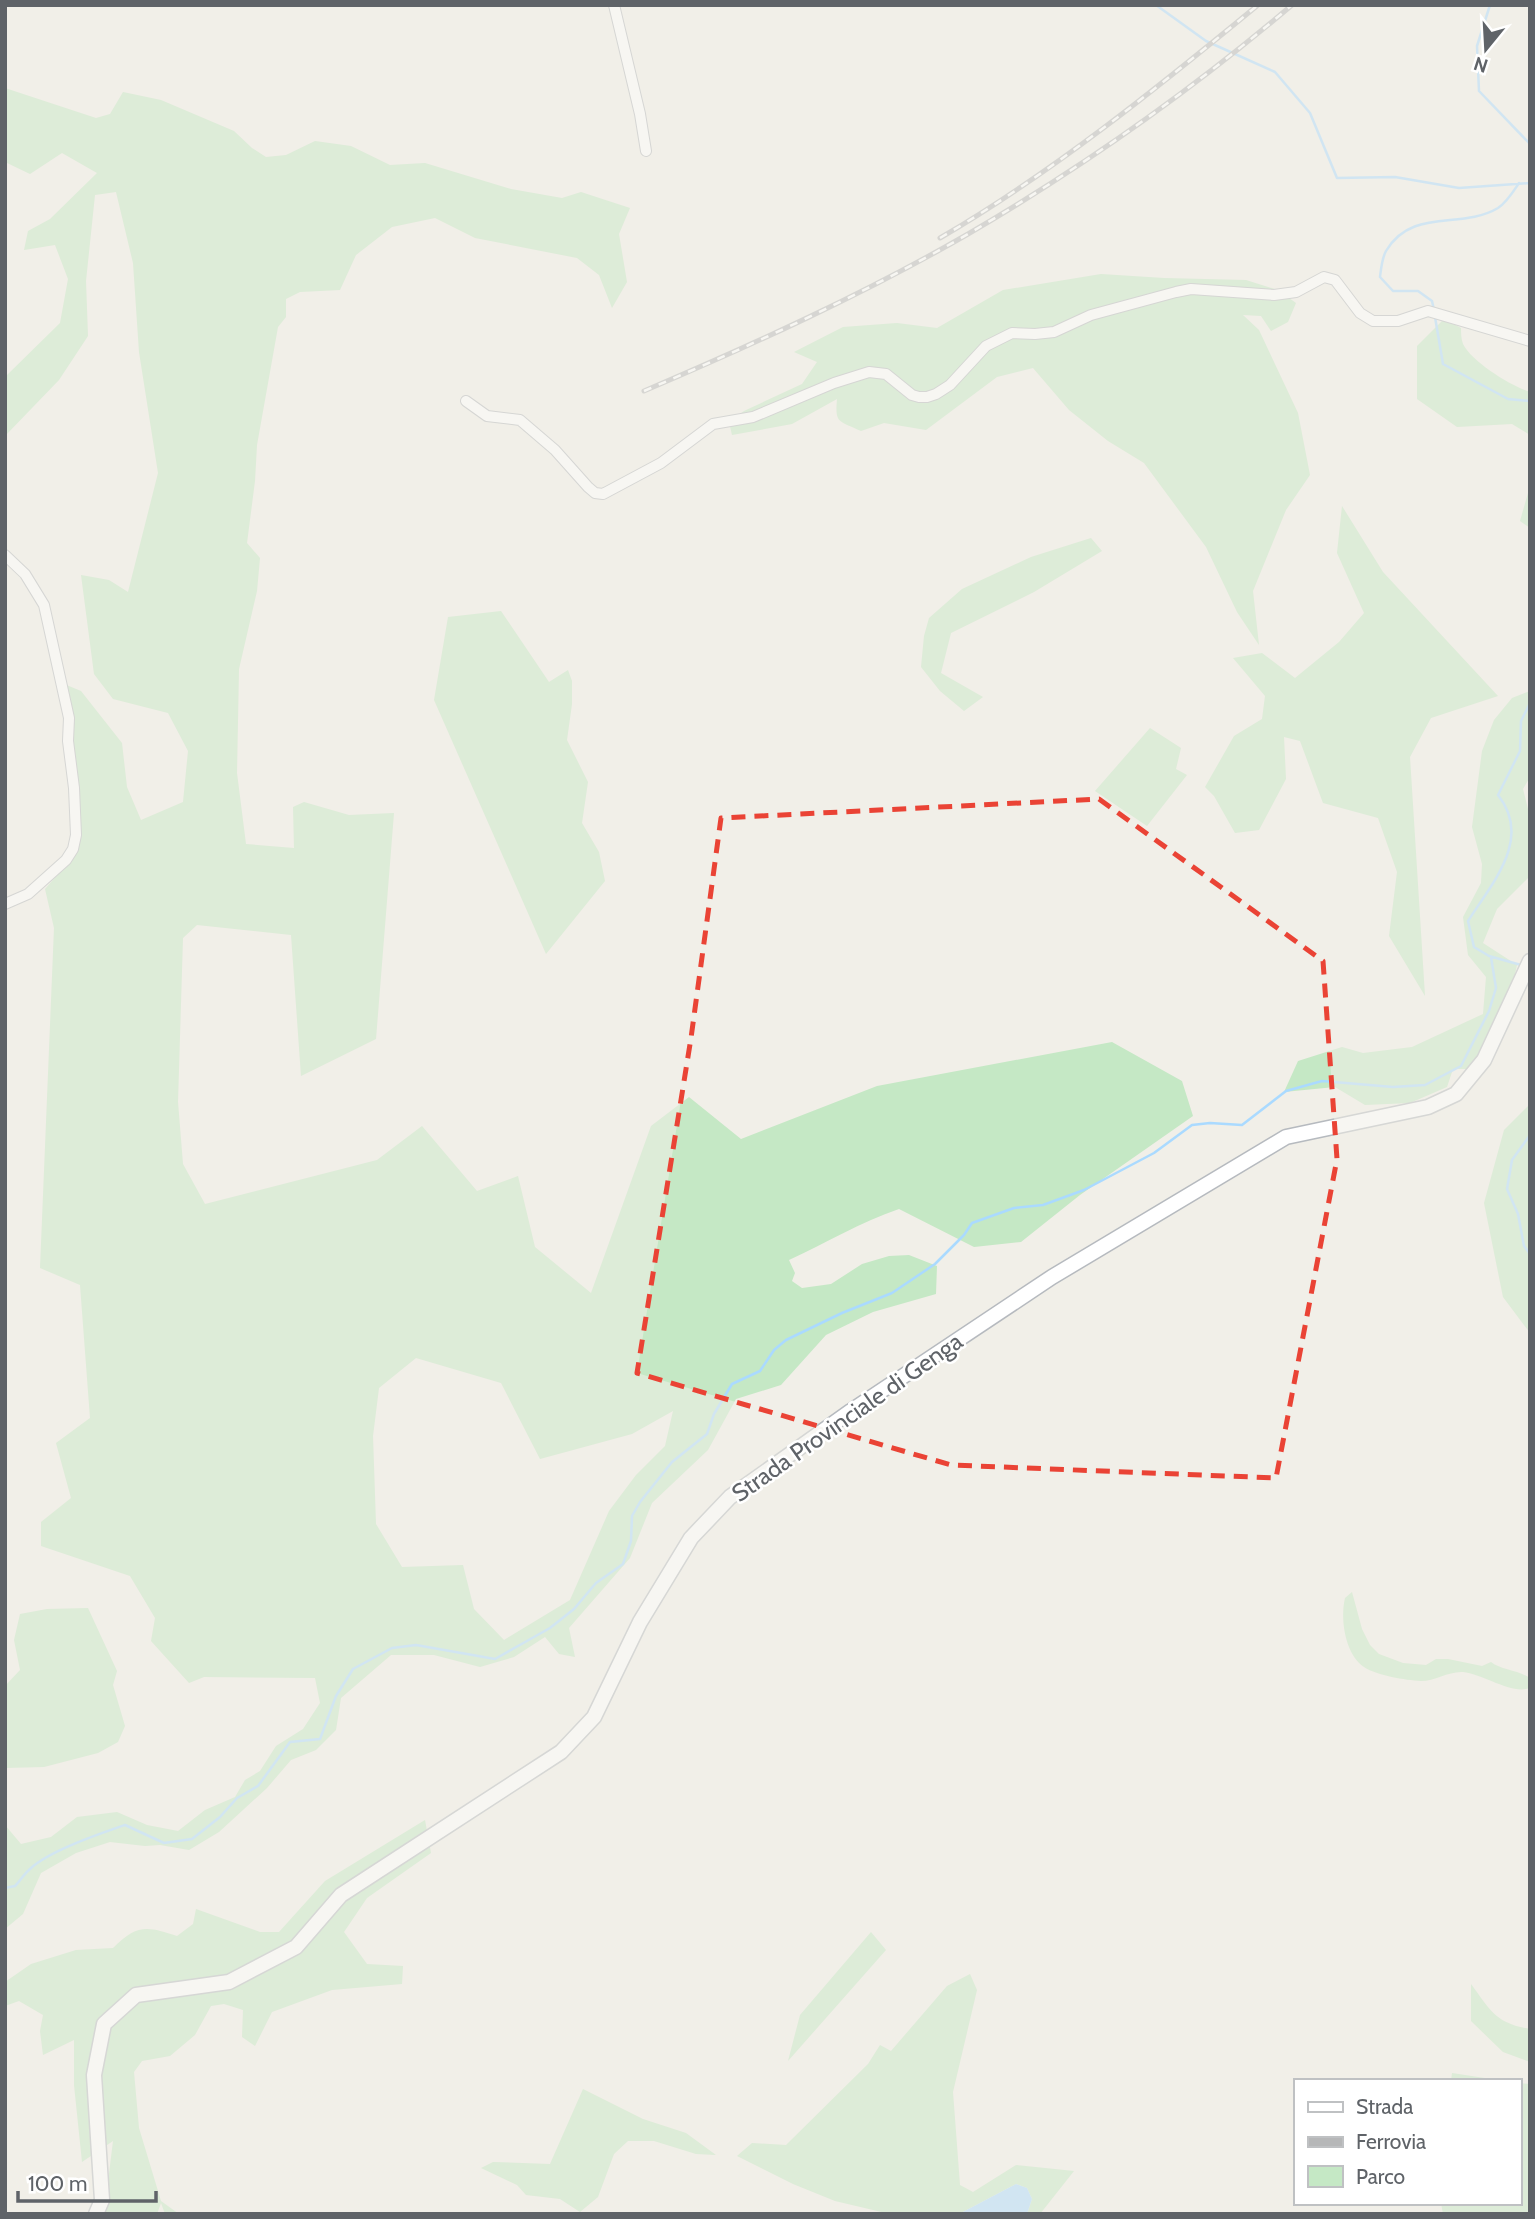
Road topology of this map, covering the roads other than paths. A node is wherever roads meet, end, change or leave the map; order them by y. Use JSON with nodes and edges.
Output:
{"nodes":[{"id":1,"x":614,"y":5,"type":"edge"},
{"id":2,"x":646,"y":151,"type":"dead end"},
{"id":3,"x":1530,"y":341,"type":"edge"},
{"id":4,"x":466,"y":401,"type":"dead end"},
{"id":5,"x":5,"y":555,"type":"edge"},
{"id":6,"x":5,"y":904,"type":"edge"},
{"id":7,"x":1530,"y":961,"type":"edge"},
{"id":8,"x":96,"y":2214,"type":"edge"}],
"edges":[{"from":1,"to":2,"type":"street"},
{"from":3,"to":4,"type":"street"},
{"from":5,"to":6,"type":"street"},
{"from":7,"to":8,"type":"main road","name":"Strada Provinciale di Genga"}]}
